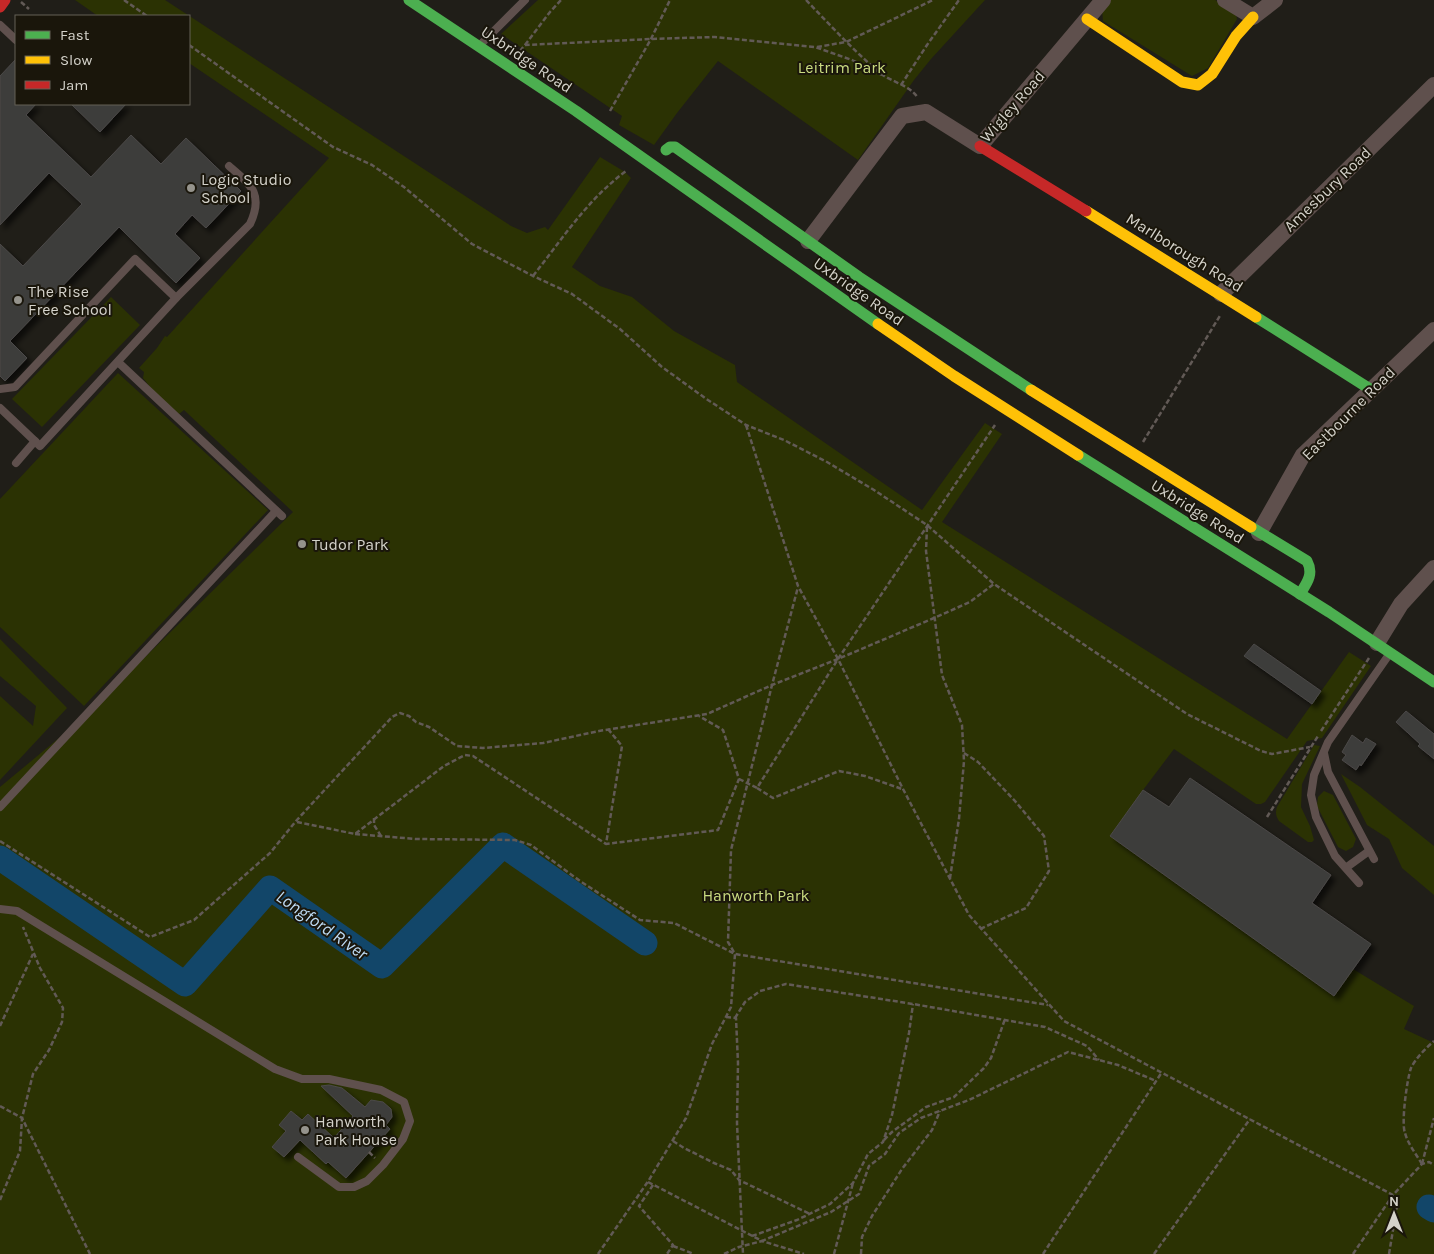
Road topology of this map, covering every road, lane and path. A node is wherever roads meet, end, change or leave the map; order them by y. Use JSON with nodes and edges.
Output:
{"nodes":[{"id":1,"x":5,"y":0,"type":"edge"},
{"id":2,"x":20,"y":0,"type":"edge"},
{"id":3,"x":124,"y":0,"type":"edge"},
{"id":4,"x":409,"y":0,"type":"edge"},
{"id":5,"x":525,"y":0,"type":"edge"},
{"id":6,"x":561,"y":0,"type":"edge"},
{"id":7,"x":670,"y":0,"type":"edge"},
{"id":8,"x":806,"y":0,"type":"edge"},
{"id":9,"x":933,"y":0,"type":"edge"},
{"id":10,"x":959,"y":0,"type":"edge"},
{"id":11,"x":1103,"y":0,"type":"edge"},
{"id":12,"x":1225,"y":0,"type":"edge"},
{"id":13,"x":1275,"y":0,"type":"edge"},
{"id":14,"x":0,"y":7,"type":"edge"},
{"id":15,"x":29,"y":9,"type":"dead end"},
{"id":16,"x":146,"y":15,"type":"edge"},
{"id":17,"x":1253,"y":17,"type":"junction"},
{"id":18,"x":1087,"y":19,"type":"junction"},
{"id":19,"x":0,"y":25,"type":"edge"},
{"id":20,"x":15,"y":39,"type":"edge"},
{"id":21,"x":650,"y":39,"type":"junction"},
{"id":22,"x":846,"y":42,"type":"junction"},
{"id":23,"x":525,"y":45,"type":"junction"},
{"id":24,"x":190,"y":46,"type":"edge"},
{"id":25,"x":479,"y":46,"type":"junction"},
{"id":26,"x":521,"y":48,"type":"dead end"},
{"id":27,"x":815,"y":48,"type":"junction"},
{"id":28,"x":882,"y":75,"type":"junction"},
{"id":29,"x":901,"y":85,"type":"junction"},
{"id":30,"x":1434,"y":85,"type":"edge"},
{"id":31,"x":611,"y":109,"type":"dead end"},
{"id":32,"x":926,"y":112,"type":"junction"},
{"id":33,"x":980,"y":146,"type":"junction"},
{"id":34,"x":666,"y":150,"type":"dead end"},
{"id":35,"x":228,"y":166,"type":"dead end"},
{"id":36,"x":628,"y":170,"type":"dead end"},
{"id":37,"x":808,"y":241,"type":"junction"},
{"id":38,"x":533,"y":276,"type":"junction"},
{"id":39,"x":1226,"y":297,"type":"junction"},
{"id":40,"x":176,"y":298,"type":"junction"},
{"id":41,"x":1434,"y":330,"type":"edge"},
{"id":42,"x":118,"y":362,"type":"junction"},
{"id":43,"x":0,"y":389,"type":"edge"},
{"id":44,"x":1370,"y":389,"type":"junction"},
{"id":45,"x":0,"y":408,"type":"edge"},
{"id":46,"x":1005,"y":409,"type":"junction"},
{"id":47,"x":746,"y":425,"type":"junction"},
{"id":48,"x":35,"y":441,"type":"junction"},
{"id":49,"x":1135,"y":456,"type":"junction"},
{"id":50,"x":16,"y":463,"type":"dead end"},
{"id":51,"x":927,"y":525,"type":"junction"},
{"id":52,"x":1259,"y":533,"type":"junction"},
{"id":53,"x":1434,"y":568,"type":"edge"},
{"id":54,"x":994,"y":584,"type":"junction"},
{"id":55,"x":798,"y":586,"type":"junction"},
{"id":56,"x":1300,"y":594,"type":"junction"},
{"id":57,"x":934,"y":618,"type":"junction"},
{"id":58,"x":1377,"y":643,"type":"junction"},
{"id":59,"x":1391,"y":652,"type":"junction"},
{"id":60,"x":1369,"y":658,"type":"dead end"},
{"id":61,"x":838,"y":659,"type":"junction"},
{"id":62,"x":1434,"y":682,"type":"edge"},
{"id":63,"x":772,"y":685,"type":"junction"},
{"id":64,"x":698,"y":716,"type":"junction"},
{"id":65,"x":608,"y":729,"type":"junction"},
{"id":66,"x":1310,"y":747,"type":"junction"},
{"id":67,"x":471,"y":748,"type":"junction"},
{"id":68,"x":964,"y":753,"type":"junction"},
{"id":69,"x":1324,"y":753,"type":"junction"},
{"id":70,"x":470,"y":756,"type":"junction"},
{"id":71,"x":739,"y":779,"type":"junction"},
{"id":72,"x":748,"y":783,"type":"junction"},
{"id":73,"x":757,"y":788,"type":"junction"},
{"id":74,"x":903,"y":789,"type":"junction"},
{"id":75,"x":0,"y":807,"type":"edge"},
{"id":76,"x":1267,"y":817,"type":"dead end"},
{"id":77,"x":374,"y":818,"type":"junction"},
{"id":78,"x":296,"y":821,"type":"junction"},
{"id":79,"x":355,"y":834,"type":"junction"},
{"id":80,"x":381,"y":836,"type":"junction"},
{"id":81,"x":0,"y":841,"type":"edge"},
{"id":82,"x":606,"y":844,"type":"junction"},
{"id":83,"x":1369,"y":851,"type":"junction"},
{"id":84,"x":1374,"y":860,"type":"dead end"},
{"id":85,"x":1347,"y":867,"type":"junction"},
{"id":86,"x":950,"y":879,"type":"junction"},
{"id":87,"x":1359,"y":883,"type":"dead end"},
{"id":88,"x":0,"y":910,"type":"edge"},
{"id":89,"x":17,"y":911,"type":"junction"},
{"id":90,"x":980,"y":929,"type":"junction"},
{"id":91,"x":33,"y":954,"type":"junction"},
{"id":92,"x":735,"y":954,"type":"junction"},
{"id":93,"x":913,"y":1004,"type":"junction"},
{"id":94,"x":1049,"y":1005,"type":"junction"},
{"id":95,"x":726,"y":1017,"type":"junction"},
{"id":96,"x":735,"y":1018,"type":"junction"},
{"id":97,"x":1005,"y":1019,"type":"junction"},
{"id":98,"x":0,"y":1026,"type":"edge"},
{"id":99,"x":1434,"y":1041,"type":"edge"},
{"id":100,"x":1099,"y":1060,"type":"junction"},
{"id":101,"x":1162,"y":1072,"type":"junction"},
{"id":102,"x":1156,"y":1081,"type":"junction"},
{"id":103,"x":0,"y":1106,"type":"edge"},
{"id":104,"x":940,"y":1111,"type":"junction"},
{"id":105,"x":22,"y":1118,"type":"junction"},
{"id":106,"x":1434,"y":1118,"type":"edge"},
{"id":107,"x":1250,"y":1119,"type":"junction"},
{"id":108,"x":673,"y":1140,"type":"junction"},
{"id":109,"x":883,"y":1142,"type":"junction"},
{"id":110,"x":369,"y":1152,"type":"dead end"},
{"id":111,"x":298,"y":1157,"type":"dead end"},
{"id":112,"x":378,"y":1160,"type":"dead end"},
{"id":113,"x":1422,"y":1164,"type":"junction"},
{"id":114,"x":1434,"y":1165,"type":"edge"},
{"id":115,"x":740,"y":1180,"type":"junction"},
{"id":116,"x":648,"y":1182,"type":"junction"},
{"id":117,"x":853,"y":1183,"type":"junction"},
{"id":118,"x":653,"y":1185,"type":"junction"},
{"id":119,"x":1393,"y":1195,"type":"junction"},
{"id":120,"x":0,"y":1200,"type":"edge"},
{"id":121,"x":848,"y":1201,"type":"junction"},
{"id":122,"x":810,"y":1214,"type":"junction"},
{"id":123,"x":742,"y":1230,"type":"junction"},
{"id":124,"x":752,"y":1236,"type":"junction"},
{"id":125,"x":762,"y":1241,"type":"junction"},
{"id":126,"x":673,"y":1246,"type":"junction"},
{"id":127,"x":742,"y":1246,"type":"junction"},
{"id":128,"x":90,"y":1254,"type":"edge"},
{"id":129,"x":598,"y":1254,"type":"edge"},
{"id":130,"x":667,"y":1254,"type":"edge"},
{"id":131,"x":694,"y":1254,"type":"edge"},
{"id":132,"x":724,"y":1254,"type":"edge"},
{"id":133,"x":743,"y":1254,"type":"edge"},
{"id":134,"x":804,"y":1254,"type":"edge"},
{"id":135,"x":834,"y":1254,"type":"edge"},
{"id":136,"x":861,"y":1254,"type":"edge"},
{"id":137,"x":1043,"y":1254,"type":"edge"},
{"id":138,"x":1154,"y":1254,"type":"edge"},
{"id":139,"x":1352,"y":1254,"type":"edge"},
{"id":140,"x":1389,"y":1254,"type":"edge"}],
"edges":[{"from":1,"to":14,"type":"street"},
{"from":2,"to":15,"type":"path"},
{"from":3,"to":16,"type":"path"},
{"from":4,"to":25,"type":"street","name":"Uxbridge Road"},
{"from":5,"to":25,"type":"lane"},
{"from":6,"to":23,"type":"path"},
{"from":7,"to":21,"type":"path"},
{"from":8,"to":22,"type":"path"},
{"from":9,"to":22,"type":"path"},
{"from":10,"to":29,"type":"path"},
{"from":11,"to":18,"type":"street","name":"Wigley Road"},
{"from":12,"to":17,"type":"street"},
{"from":13,"to":17,"type":"street"},
{"from":17,"to":18,"type":"street"},
{"from":18,"to":33,"type":"street","name":"Wigley Road"},
{"from":19,"to":20,"type":"lane"},
{"from":21,"to":23,"type":"path"},
{"from":21,"to":27,"type":"path"},
{"from":21,"to":31,"type":"path"},
{"from":22,"to":27,"type":"path"},
{"from":22,"to":28,"type":"path"},
{"from":23,"to":26,"type":"path"},
{"from":24,"to":38,"type":"path"},
{"from":25,"to":46,"type":"street","name":"Uxbridge Road"},
{"from":27,"to":28,"type":"path"},
{"from":28,"to":29,"type":"path"},
{"from":29,"to":32,"type":"path"},
{"from":30,"to":39,"type":"street","name":"Amesbury Road"},
{"from":32,"to":33,"type":"street","name":"Wigley Road"},
{"from":32,"to":37,"type":"street"},
{"from":33,"to":39,"type":"street","name":"Marlborough Road"},
{"from":34,"to":37,"type":"street","name":"Uxbridge Road"},
{"from":35,"to":40,"type":"lane"},
{"from":36,"to":38,"type":"path"},
{"from":37,"to":49,"type":"street","name":"Uxbridge Road"},
{"from":38,"to":47,"type":"path"},
{"from":39,"to":44,"type":"street","name":"Marlborough Road"},
{"from":39,"to":49,"type":"path"},
{"from":40,"to":42,"type":"lane"},
{"from":40,"to":43,"type":"lane"},
{"from":41,"to":44,"type":"street","name":"Eastbourne Road"},
{"from":42,"to":48,"type":"lane"},
{"from":42,"to":75,"type":"lane"},
{"from":44,"to":52,"type":"street","name":"Eastbourne Road"},
{"from":45,"to":48,"type":"lane"},
{"from":46,"to":51,"type":"path"},
{"from":46,"to":56,"type":"street","name":"Uxbridge Road"},
{"from":47,"to":51,"type":"path"},
{"from":47,"to":55,"type":"path"},
{"from":48,"to":50,"type":"lane"},
{"from":49,"to":52,"type":"street","name":"Uxbridge Road"},
{"from":51,"to":54,"type":"path"},
{"from":51,"to":57,"type":"path"},
{"from":51,"to":61,"type":"path"},
{"from":52,"to":56,"type":"street","name":"Uxbridge Road"},
{"from":53,"to":58,"type":"street"},
{"from":54,"to":57,"type":"path"},
{"from":54,"to":66,"type":"path"},
{"from":55,"to":61,"type":"path"},
{"from":55,"to":63,"type":"path"},
{"from":56,"to":58,"type":"street","name":"Uxbridge Road"},
{"from":57,"to":61,"type":"path"},
{"from":57,"to":68,"type":"path"},
{"from":58,"to":59,"type":"street","name":"Uxbridge Road"},
{"from":59,"to":62,"type":"street","name":"Uxbridge Road"},
{"from":59,"to":69,"type":"lane"},
{"from":60,"to":66,"type":"path"},
{"from":61,"to":63,"type":"path"},
{"from":61,"to":73,"type":"path"},
{"from":61,"to":74,"type":"path"},
{"from":63,"to":64,"type":"path"},
{"from":63,"to":72,"type":"path"},
{"from":64,"to":65,"type":"path"},
{"from":64,"to":71,"type":"path"},
{"from":65,"to":67,"type":"path"},
{"from":65,"to":82,"type":"path"},
{"from":66,"to":76,"type":"path"},
{"from":67,"to":70,"type":"path"},
{"from":67,"to":78,"type":"path"},
{"from":68,"to":86,"type":"path"},
{"from":68,"to":90,"type":"path"},
{"from":69,"to":83,"type":"lane"},
{"from":69,"to":85,"type":"lane"},
{"from":70,"to":77,"type":"path"},
{"from":70,"to":82,"type":"path"},
{"from":71,"to":72,"type":"path"},
{"from":71,"to":82,"type":"path"},
{"from":72,"to":73,"type":"path"},
{"from":72,"to":92,"type":"path"},
{"from":73,"to":74,"type":"path"},
{"from":74,"to":86,"type":"path"},
{"from":77,"to":79,"type":"path"},
{"from":77,"to":80,"type":"path"},
{"from":78,"to":79,"type":"path"},
{"from":78,"to":81,"type":"path"},
{"from":79,"to":80,"type":"path"},
{"from":80,"to":92,"type":"path"},
{"from":83,"to":84,"type":"lane"},
{"from":83,"to":85,"type":"lane"},
{"from":85,"to":87,"type":"lane"},
{"from":86,"to":90,"type":"path"},
{"from":88,"to":89,"type":"lane"},
{"from":89,"to":91,"type":"path"},
{"from":89,"to":111,"type":"lane"},
{"from":90,"to":94,"type":"path"},
{"from":91,"to":98,"type":"path"},
{"from":91,"to":105,"type":"path"},
{"from":92,"to":94,"type":"path"},
{"from":92,"to":95,"type":"path"},
{"from":93,"to":96,"type":"path"},
{"from":93,"to":97,"type":"path"},
{"from":93,"to":109,"type":"path"},
{"from":94,"to":101,"type":"path"},
{"from":95,"to":96,"type":"path"},
{"from":95,"to":108,"type":"path"},
{"from":96,"to":115,"type":"path"},
{"from":97,"to":100,"type":"path"},
{"from":97,"to":109,"type":"path"},
{"from":99,"to":113,"type":"path"},
{"from":100,"to":102,"type":"path"},
{"from":100,"to":104,"type":"path"},
{"from":101,"to":102,"type":"path"},
{"from":101,"to":107,"type":"path"},
{"from":102,"to":137,"type":"path"},
{"from":103,"to":105,"type":"path"},
{"from":104,"to":121,"type":"path"},
{"from":104,"to":136,"type":"path"},
{"from":105,"to":120,"type":"path"},
{"from":105,"to":128,"type":"path"},
{"from":106,"to":113,"type":"path"},
{"from":107,"to":119,"type":"path"},
{"from":107,"to":138,"type":"path"},
{"from":108,"to":115,"type":"path"},
{"from":108,"to":116,"type":"path"},
{"from":109,"to":117,"type":"path"},
{"from":110,"to":112,"type":"path"},
{"from":113,"to":114,"type":"path"},
{"from":113,"to":119,"type":"path"},
{"from":115,"to":122,"type":"path"},
{"from":115,"to":123,"type":"path"},
{"from":116,"to":118,"type":"path"},
{"from":116,"to":129,"type":"path"},
{"from":117,"to":121,"type":"path"},
{"from":117,"to":122,"type":"path"},
{"from":118,"to":123,"type":"path"},
{"from":118,"to":126,"type":"path"},
{"from":119,"to":139,"type":"path"},
{"from":119,"to":140,"type":"path"},
{"from":121,"to":125,"type":"path"},
{"from":121,"to":135,"type":"path"},
{"from":122,"to":124,"type":"path"},
{"from":123,"to":124,"type":"path"},
{"from":123,"to":127,"type":"path"},
{"from":124,"to":125,"type":"path"},
{"from":125,"to":127,"type":"path"},
{"from":125,"to":134,"type":"path"},
{"from":126,"to":130,"type":"path"},
{"from":126,"to":131,"type":"path"},
{"from":127,"to":132,"type":"path"},
{"from":127,"to":133,"type":"path"}]}
